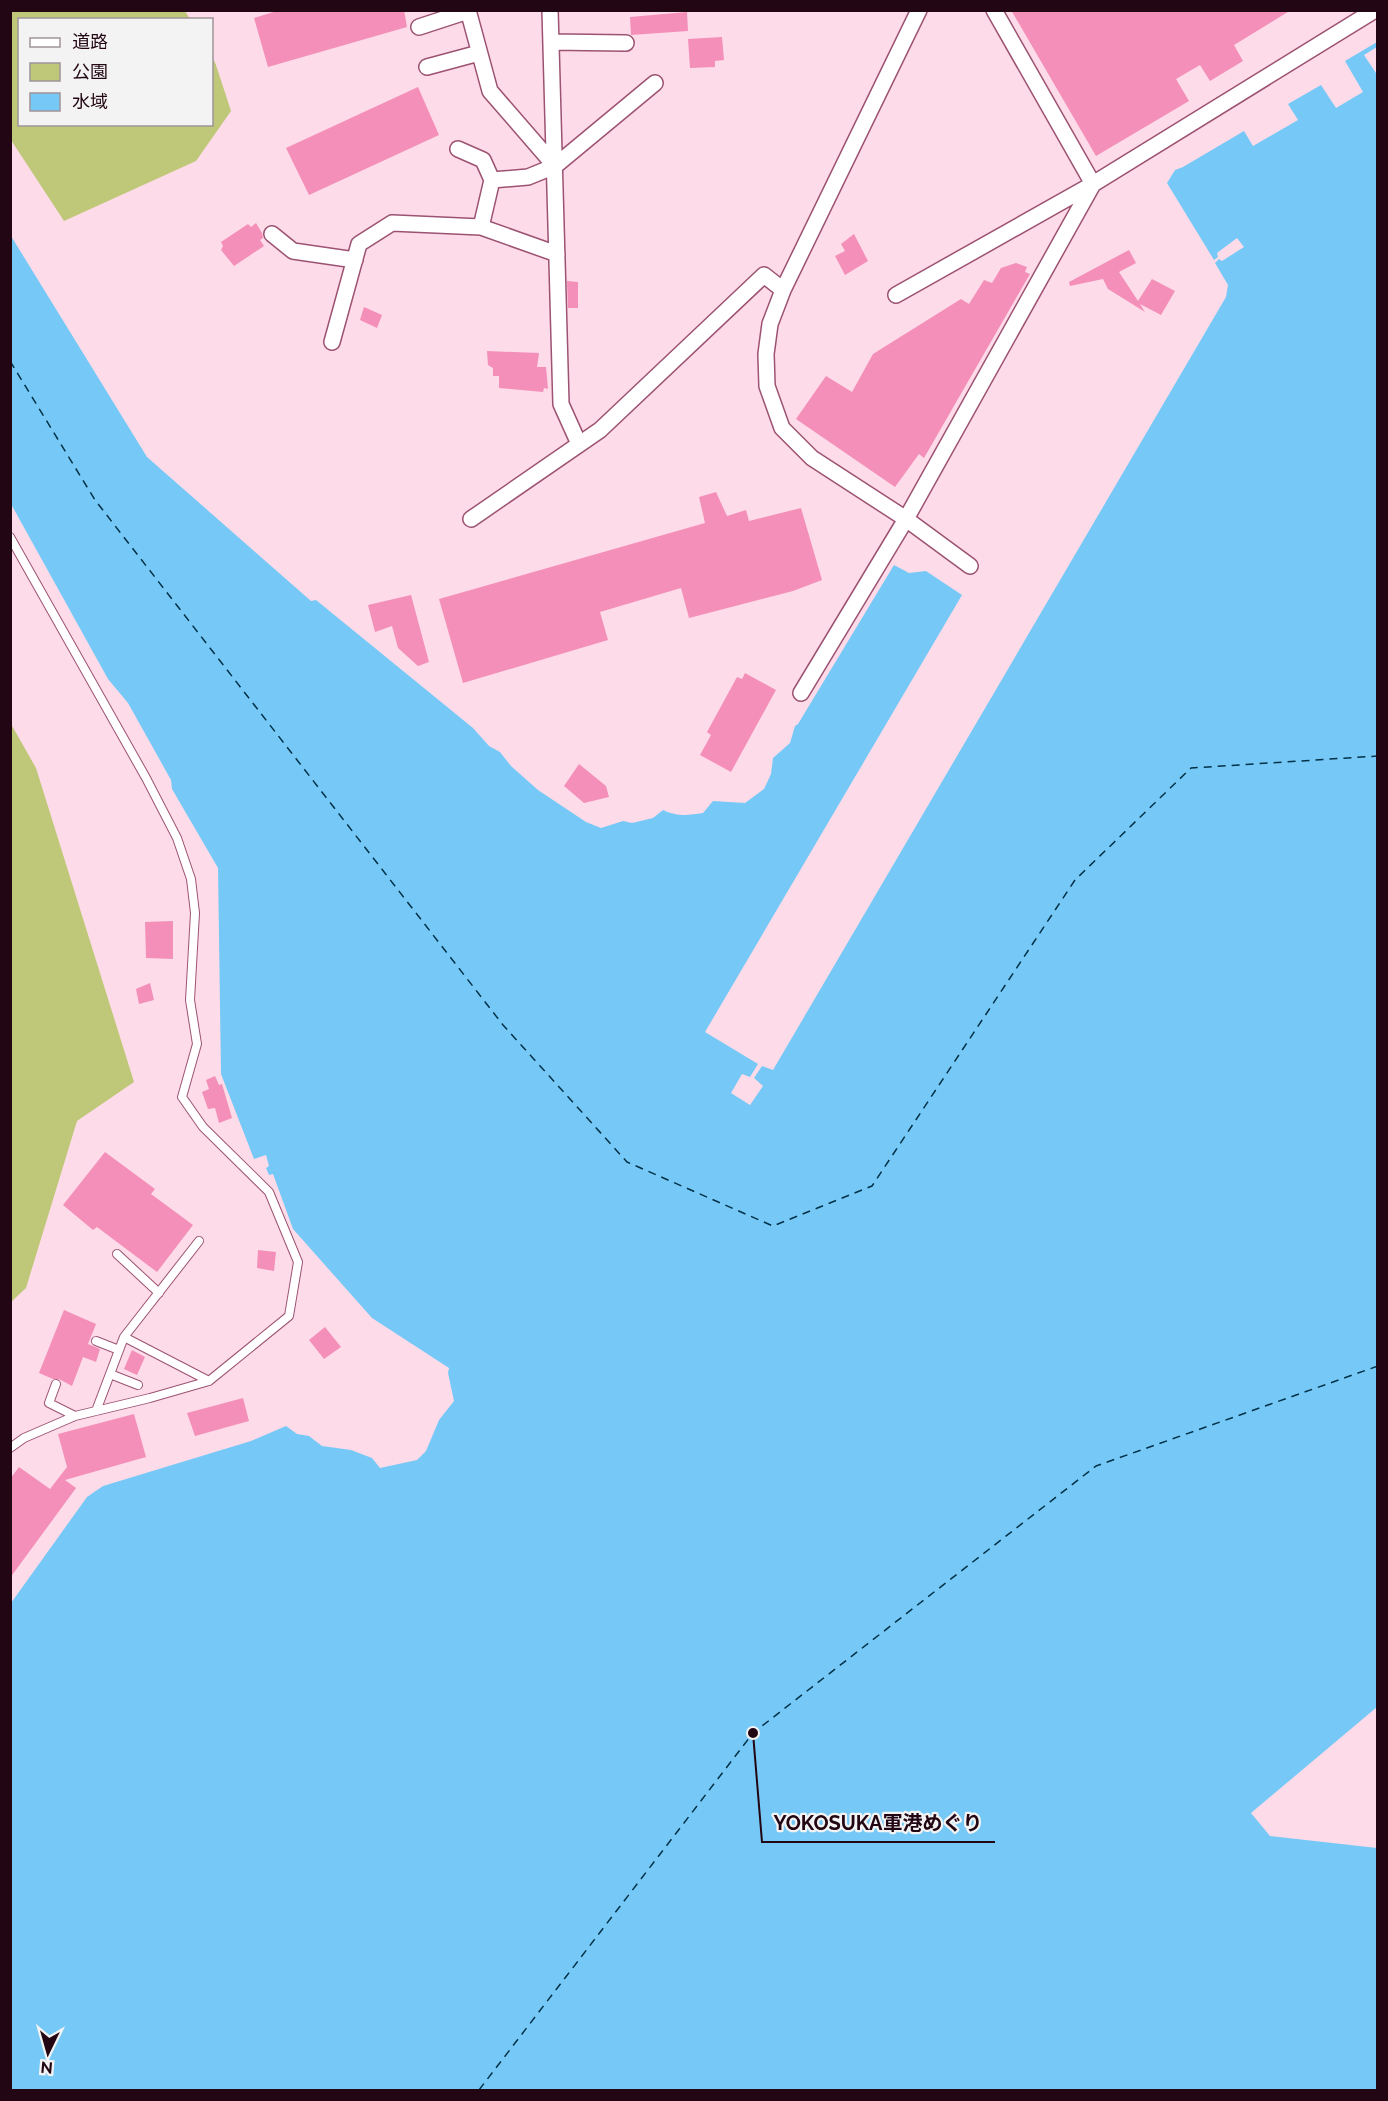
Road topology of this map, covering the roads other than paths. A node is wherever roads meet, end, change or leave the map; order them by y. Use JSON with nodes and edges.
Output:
{"nodes":[{"id":1,"x":550,"y":10,"type":"edge"},
{"id":2,"x":919,"y":10,"type":"edge"},
{"id":3,"x":994,"y":10,"type":"edge"},
{"id":4,"x":1375,"y":10,"type":"edge"},
{"id":5,"x":468,"y":11,"type":"edge"},
{"id":6,"x":419,"y":27,"type":"dead end"},
{"id":7,"x":551,"y":42,"type":"junction"},
{"id":8,"x":626,"y":43,"type":"dead end"},
{"id":9,"x":479,"y":53,"type":"junction"},
{"id":10,"x":427,"y":68,"type":"dead end"},
{"id":11,"x":655,"y":83,"type":"dead end"},
{"id":12,"x":458,"y":149,"type":"dead end"},
{"id":13,"x":555,"y":166,"type":"junction"},
{"id":14,"x":492,"y":180,"type":"junction"},
{"id":15,"x":1093,"y":184,"type":"junction"},
{"id":16,"x":481,"y":227,"type":"junction"},
{"id":17,"x":272,"y":234,"type":"dead end"},
{"id":18,"x":557,"y":254,"type":"junction"},
{"id":19,"x":355,"y":260,"type":"junction"},
{"id":20,"x":783,"y":290,"type":"junction"},
{"id":21,"x":896,"y":295,"type":"dead end"},
{"id":22,"x":333,"y":342,"type":"dead end"},
{"id":23,"x":579,"y":444,"type":"junction"},
{"id":24,"x":471,"y":519,"type":"dead end"},
{"id":25,"x":906,"y":519,"type":"junction"},
{"id":26,"x":10,"y":537,"type":"edge"},
{"id":27,"x":970,"y":566,"type":"dead end"},
{"id":28,"x":801,"y":693,"type":"dead end"},
{"id":29,"x":199,"y":1241,"type":"dead end"},
{"id":30,"x":117,"y":1254,"type":"dead end"},
{"id":31,"x":159,"y":1293,"type":"junction"},
{"id":32,"x":124,"y":1337,"type":"junction"},
{"id":33,"x":96,"y":1341,"type":"dead end"},
{"id":34,"x":119,"y":1350,"type":"junction"},
{"id":35,"x":110,"y":1374,"type":"junction"},
{"id":36,"x":209,"y":1381,"type":"junction"},
{"id":37,"x":56,"y":1384,"type":"dead end"},
{"id":38,"x":138,"y":1385,"type":"dead end"},
{"id":39,"x":96,"y":1411,"type":"junction"},
{"id":40,"x":75,"y":1416,"type":"junction"},
{"id":41,"x":10,"y":1448,"type":"edge"}],
"edges":[{"from":1,"to":7,"type":"street"},
{"from":2,"to":20,"type":"street"},
{"from":3,"to":15,"type":"street"},
{"from":4,"to":15,"type":"street"},
{"from":5,"to":6,"type":"street"},
{"from":5,"to":9,"type":"street"},
{"from":7,"to":8,"type":"street"},
{"from":7,"to":13,"type":"street"},
{"from":9,"to":10,"type":"street"},
{"from":9,"to":13,"type":"street"},
{"from":11,"to":13,"type":"street"},
{"from":12,"to":14,"type":"street"},
{"from":13,"to":14,"type":"street"},
{"from":13,"to":18,"type":"street"},
{"from":14,"to":16,"type":"street"},
{"from":15,"to":21,"type":"street"},
{"from":15,"to":25,"type":"street"},
{"from":16,"to":18,"type":"street"},
{"from":16,"to":19,"type":"street"},
{"from":17,"to":19,"type":"street"},
{"from":18,"to":23,"type":"street"},
{"from":19,"to":22,"type":"street"},
{"from":20,"to":23,"type":"street"},
{"from":20,"to":25,"type":"street"},
{"from":23,"to":24,"type":"street"},
{"from":25,"to":27,"type":"street"},
{"from":25,"to":28,"type":"street"},
{"from":26,"to":36,"type":"lane"},
{"from":29,"to":31,"type":"lane"},
{"from":30,"to":31,"type":"lane"},
{"from":31,"to":32,"type":"lane"},
{"from":32,"to":34,"type":"lane"},
{"from":32,"to":36,"type":"lane"},
{"from":33,"to":34,"type":"lane"},
{"from":34,"to":35,"type":"lane"},
{"from":35,"to":38,"type":"lane"},
{"from":35,"to":39,"type":"lane"},
{"from":36,"to":39,"type":"lane"},
{"from":37,"to":40,"type":"lane"},
{"from":39,"to":40,"type":"lane"},
{"from":40,"to":41,"type":"lane"}]}
